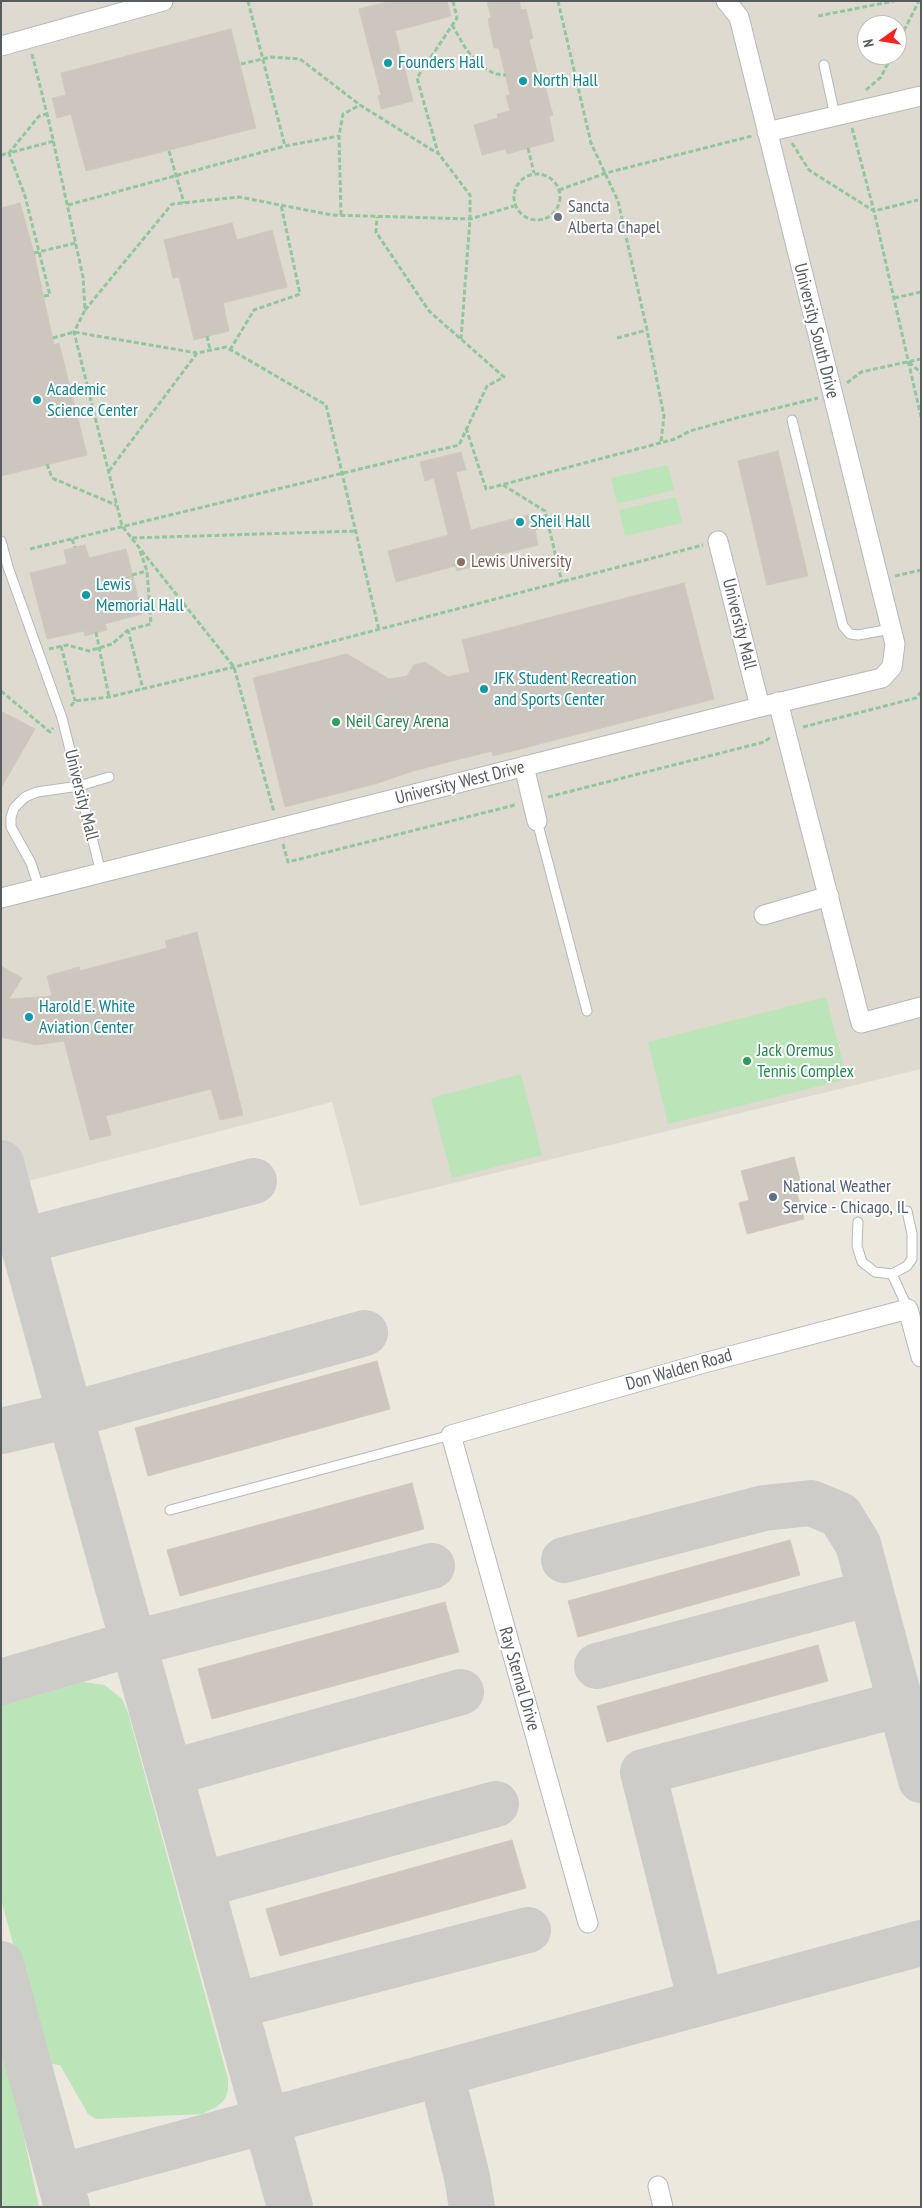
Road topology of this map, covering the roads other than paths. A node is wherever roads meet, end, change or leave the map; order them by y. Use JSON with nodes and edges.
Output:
{"nodes":[{"id":1,"x":726,"y":1,"type":"edge"},
{"id":2,"x":156,"y":2,"type":"edge"},
{"id":3,"x":117,"y":7,"type":"edge"},
{"id":4,"x":1,"y":46,"type":"edge"},
{"id":5,"x":824,"y":65,"type":"dead end"},
{"id":6,"x":921,"y":96,"type":"edge"},
{"id":7,"x":842,"y":115,"type":"junction"},
{"id":8,"x":767,"y":132,"type":"junction"},
{"id":9,"x":792,"y":420,"type":"dead end"},
{"id":10,"x":1,"y":541,"type":"edge"},
{"id":11,"x":718,"y":541,"type":"road end"},
{"id":12,"x":893,"y":637,"type":"junction"},
{"id":13,"x":769,"y":704,"type":"junction"},
{"id":14,"x":524,"y":766,"type":"junction"},
{"id":15,"x":109,"y":778,"type":"dead end"},
{"id":16,"x":79,"y":786,"type":"junction"},
{"id":17,"x":538,"y":821,"type":"joint"},
{"id":18,"x":101,"y":873,"type":"junction"},
{"id":19,"x":39,"y":888,"type":"junction"},
{"id":20,"x":829,"y":896,"type":"junction"},
{"id":21,"x":1,"y":898,"type":"edge"},
{"id":22,"x":764,"y":915,"type":"dead end"},
{"id":23,"x":921,"y":1007,"type":"edge"},
{"id":24,"x":587,"y":1011,"type":"dead end"},
{"id":25,"x":907,"y":1211,"type":"dead end"},
{"id":26,"x":858,"y":1222,"type":"dead end"},
{"id":27,"x":892,"y":1274,"type":"junction"},
{"id":28,"x":908,"y":1309,"type":"junction"},
{"id":29,"x":921,"y":1357,"type":"edge"},
{"id":30,"x":450,"y":1435,"type":"junction"},
{"id":31,"x":170,"y":1510,"type":"dead end"},
{"id":32,"x":588,"y":1922,"type":"dead end"},
{"id":33,"x":658,"y":2186,"type":"dead end"},
{"id":34,"x":663,"y":2207,"type":"edge"}],
"edges":[{"from":1,"to":8,"type":"street","name":"University South Drive"},
{"from":2,"to":3,"type":"street"},
{"from":3,"to":4,"type":"street"},
{"from":5,"to":7,"type":"lane"},
{"from":6,"to":7,"type":"street"},
{"from":7,"to":8,"type":"street"},
{"from":8,"to":12,"type":"street","name":"University South Drive"},
{"from":9,"to":12,"type":"lane"},
{"from":10,"to":16,"type":"lane","name":"University Mall"},
{"from":11,"to":13,"type":"street","name":"University Mall"},
{"from":12,"to":13,"type":"street","name":"University West Drive"},
{"from":13,"to":14,"type":"street","name":"University West Drive"},
{"from":13,"to":20,"type":"street","name":"University Mall"},
{"from":14,"to":17,"type":"street"},
{"from":14,"to":18,"type":"street","name":"University West Drive"},
{"from":15,"to":16,"type":"lane"},
{"from":16,"to":18,"type":"lane","name":"University Mall"},
{"from":16,"to":19,"type":"lane"},
{"from":17,"to":24,"type":"lane"},
{"from":18,"to":19,"type":"street","name":"University West Drive"},
{"from":19,"to":21,"type":"street","name":"University West Drive"},
{"from":20,"to":22,"type":"street"},
{"from":20,"to":23,"type":"street","name":"University Mall"},
{"from":25,"to":27,"type":"lane"},
{"from":26,"to":27,"type":"lane"},
{"from":27,"to":28,"type":"lane"},
{"from":28,"to":29,"type":"street"},
{"from":28,"to":30,"type":"street","name":"Don Walden Road"},
{"from":30,"to":31,"type":"lane"},
{"from":30,"to":32,"type":"street","name":"Ray Sternal Drive"},
{"from":33,"to":34,"type":"street"}]}
